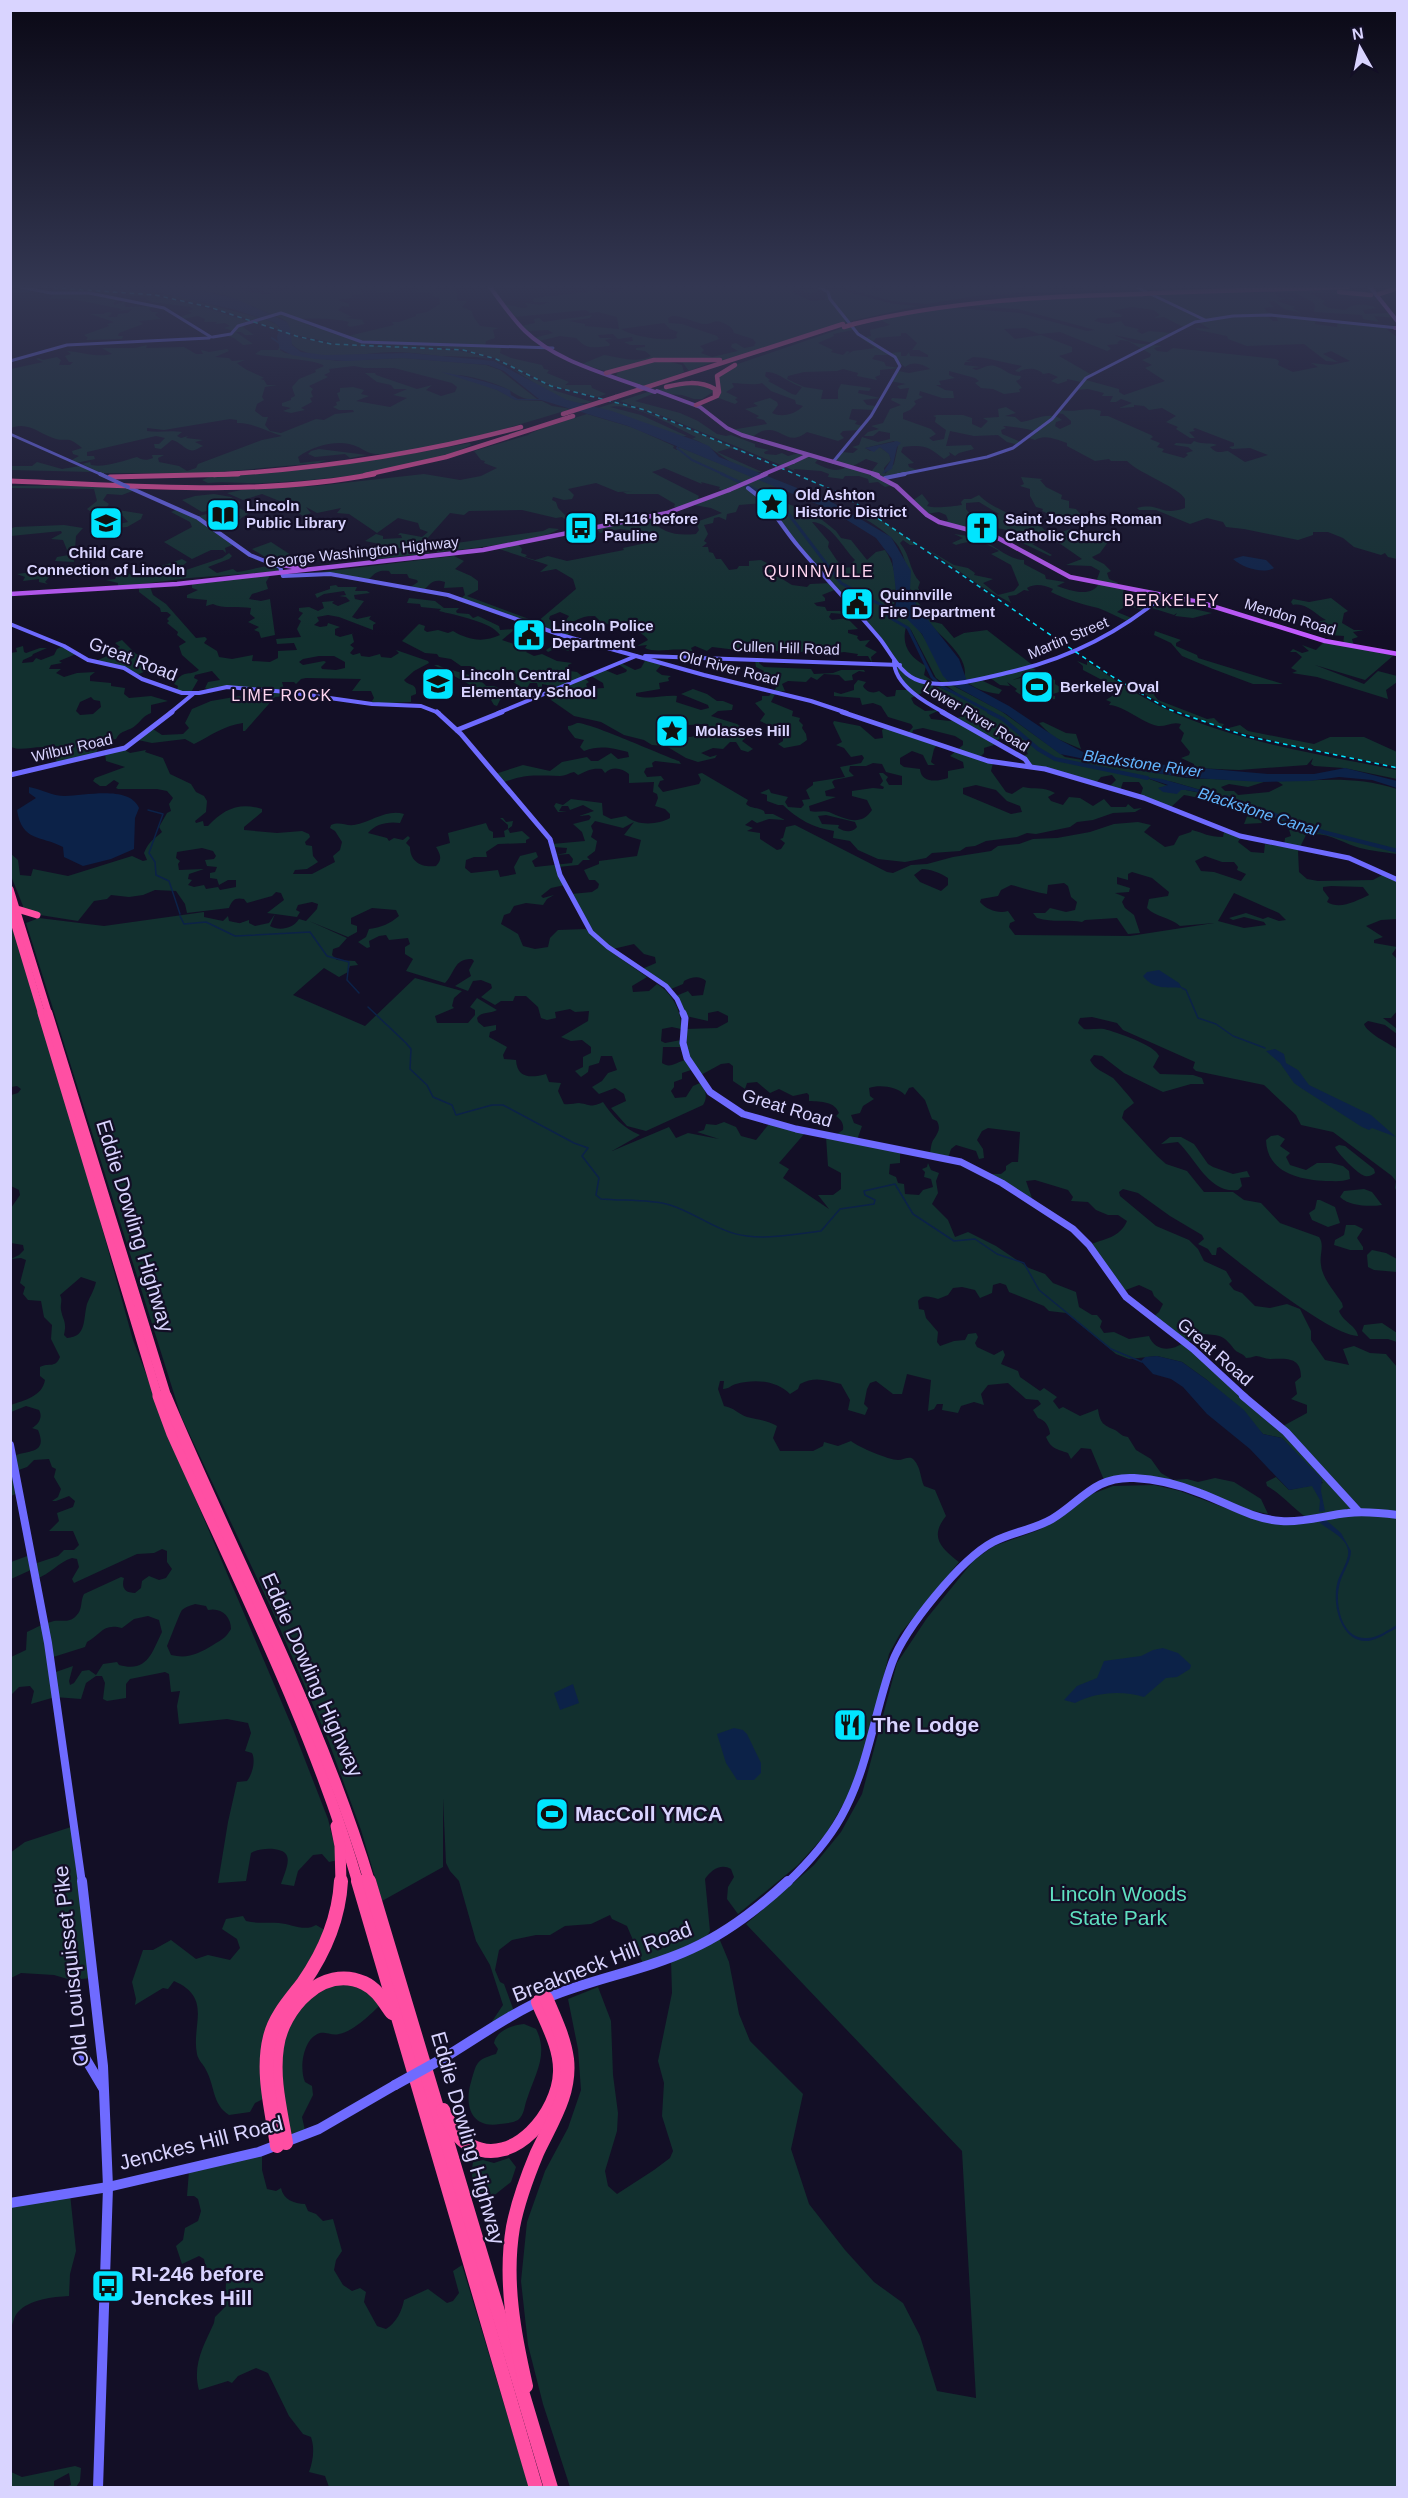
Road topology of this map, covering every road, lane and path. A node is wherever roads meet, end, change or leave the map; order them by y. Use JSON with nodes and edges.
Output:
{"nodes":[{"id":1,"x":596,"y":404,"type":"edge"},
{"id":2,"x":612,"y":404,"type":"edge"},
{"id":3,"x":692,"y":404,"type":"joint"},
{"id":4,"x":704,"y":404,"type":"edge"},
{"id":5,"x":878,"y":404,"type":"edge"},
{"id":6,"x":1065,"y":404,"type":"edge"},
{"id":7,"x":707,"y":411,"type":"junction"},
{"id":8,"x":715,"y":419,"type":"junction"},
{"id":9,"x":10,"y":434,"type":"edge"},
{"id":10,"x":798,"y":452,"type":"junction"},
{"id":11,"x":808,"y":455,"type":"junction"},
{"id":12,"x":801,"y":459,"type":"junction"},
{"id":13,"x":832,"y":462,"type":"junction"},
{"id":14,"x":10,"y":475,"type":"edge"},
{"id":15,"x":61,"y":476,"type":"dead end"},
{"id":16,"x":93,"y":477,"type":"dead end"},
{"id":17,"x":885,"y":478,"type":"junction"},
{"id":18,"x":10,"y":482,"type":"edge"},
{"id":19,"x":748,"y":488,"type":"dead end"},
{"id":20,"x":693,"y":508,"type":"junction"},
{"id":21,"x":606,"y":525,"type":"junction"},
{"id":22,"x":270,"y":563,"type":"junction"},
{"id":23,"x":305,"y":568,"type":"junction"},
{"id":24,"x":282,"y":573,"type":"junction"},
{"id":25,"x":10,"y":593,"type":"edge"},
{"id":26,"x":1164,"y":595,"type":"junction"},
{"id":27,"x":10,"y":624,"type":"edge"},
{"id":28,"x":1398,"y":654,"type":"edge"},
{"id":29,"x":639,"y":657,"type":"junction"},
{"id":30,"x":895,"y":658,"type":"junction"},
{"id":31,"x":893,"y":665,"type":"junction"},
{"id":32,"x":900,"y":665,"type":"junction"},
{"id":33,"x":934,"y":682,"type":"joint"},
{"id":34,"x":193,"y":694,"type":"junction"},
{"id":35,"x":457,"y":730,"type":"junction"},
{"id":36,"x":1030,"y":766,"type":"junction"},
{"id":37,"x":10,"y":775,"type":"edge"},
{"id":38,"x":1398,"y":880,"type":"edge"},
{"id":39,"x":10,"y":889,"type":"edge"},
{"id":40,"x":15,"y":916,"type":"edge"},
{"id":41,"x":10,"y":1445,"type":"edge"},
{"id":42,"x":1358,"y":1511,"type":"junction"},
{"id":43,"x":1398,"y":1515,"type":"edge"},
{"id":44,"x":314,"y":1753,"type":"junction"},
{"id":45,"x":542,"y":2000,"type":"junction"},
{"id":46,"x":408,"y":2010,"type":"junction"},
{"id":47,"x":81,"y":2051,"type":"dead end"},
{"id":48,"x":416,"y":2069,"type":"junction"},
{"id":49,"x":104,"y":2091,"type":"junction"},
{"id":50,"x":282,"y":2145,"type":"junction"},
{"id":51,"x":108,"y":2187,"type":"junction"},
{"id":52,"x":10,"y":2202,"type":"edge"},
{"id":53,"x":98,"y":2487,"type":"edge"},
{"id":54,"x":536,"y":2487,"type":"edge"},
{"id":55,"x":551,"y":2487,"type":"edge"}],
"edges":[{"from":1,"to":16,"type":"highway","bridge":true},
{"from":2,"to":18,"type":"highway"},
{"from":3,"to":7,"type":"main road","name":"Mendon Road"},
{"from":3,"to":8,"type":"main road","name":"Mendon Road"},
{"from":4,"to":7,"type":"highway"},
{"from":5,"to":13,"type":"street"},
{"from":6,"to":17,"type":"street"},
{"from":7,"to":8,"type":"main road","name":"Mendon Road"},
{"from":8,"to":10,"type":"main road","name":"Mendon Road"},
{"from":9,"to":22,"type":"street","bridge":true},
{"from":10,"to":11,"type":"main road","name":"Mendon Road"},
{"from":10,"to":12,"type":"main road"},
{"from":11,"to":12,"type":"main road","name":"George Washington Highway"},
{"from":11,"to":13,"type":"main road","name":"Mendon Road"},
{"from":12,"to":20,"type":"main road","name":"George Washington Highway","bridge":true},
{"from":13,"to":17,"type":"main road","name":"Mendon Road"},
{"from":14,"to":15,"type":"highway"},
{"from":17,"to":26,"type":"main road","name":"Mendon Road"},
{"from":19,"to":30,"type":"street","name":"Lower River Road"},
{"from":20,"to":21,"type":"main road","name":"George Washington Highway"},
{"from":20,"to":21,"type":"main road","name":"George Washington Highway"},
{"from":21,"to":23,"type":"main road","name":"George Washington Highway"},
{"from":21,"to":24,"type":"main road","name":"George Washington Highway"},
{"from":22,"to":23,"type":"main road"},
{"from":22,"to":24,"type":"street"},
{"from":23,"to":24,"type":"main road","name":"George Washington Highway"},
{"from":24,"to":25,"type":"main road","name":"George Washington Highway"},
{"from":24,"to":29,"type":"street","name":"Old River Road"},
{"from":26,"to":28,"type":"main road","name":"Mendon Road"},
{"from":26,"to":33,"type":"street","name":"Martin Street"},
{"from":27,"to":34,"type":"street","name":"Great Road"},
{"from":29,"to":31,"type":"street","name":"Cullen Hill Road"},
{"from":29,"to":35,"type":"street"},
{"from":29,"to":36,"type":"street","name":"Old River Road"},
{"from":30,"to":31,"type":"street"},
{"from":30,"to":32,"type":"street","name":"Lower River Road"},
{"from":31,"to":32,"type":"street","name":"Cullen Hill Road"},
{"from":31,"to":36,"type":"street","name":"Lower River Road"},
{"from":32,"to":33,"type":"street","name":"Lower River Road"},
{"from":34,"to":35,"type":"street","name":"Great Road"},
{"from":34,"to":37,"type":"street","name":"Wilbur Road"},
{"from":35,"to":42,"type":"street","name":"Great Road"},
{"from":36,"to":38,"type":"street"},
{"from":39,"to":40,"type":"highway","name":"Eddie Dowling Highway"},
{"from":40,"to":44,"type":"highway","name":"Eddie Dowling Highway"},
{"from":40,"to":46,"type":"highway","name":"Eddie Dowling Highway"},
{"from":41,"to":49,"type":"street","name":"Old Louisquisset Pike"},
{"from":42,"to":43,"type":"street"},
{"from":42,"to":45,"type":"street","name":"Breakneck Hill Road"},
{"from":44,"to":48,"type":"highway","name":"Eddie Dowling Highway"},
{"from":44,"to":50,"type":"highway"},
{"from":45,"to":46,"type":"highway"},
{"from":45,"to":48,"type":"street","name":"Breakneck Hill Road","bridge":true},
{"from":45,"to":55,"type":"highway"},
{"from":46,"to":55,"type":"highway","name":"Eddie Dowling Highway"},
{"from":47,"to":49,"type":"street"},
{"from":48,"to":50,"type":"street","name":"Jenckes Hill Road","bridge":true},
{"from":48,"to":50,"type":"highway"},
{"from":48,"to":54,"type":"highway","name":"Eddie Dowling Highway"},
{"from":49,"to":51,"type":"street","name":"Old Louisquisset Pike"},
{"from":50,"to":51,"type":"street","name":"Jenckes Hill Road"},
{"from":51,"to":52,"type":"street","name":"Jenckes Hill Road"},
{"from":51,"to":53,"type":"street","name":"Old Louisquisset Pike"}]}
